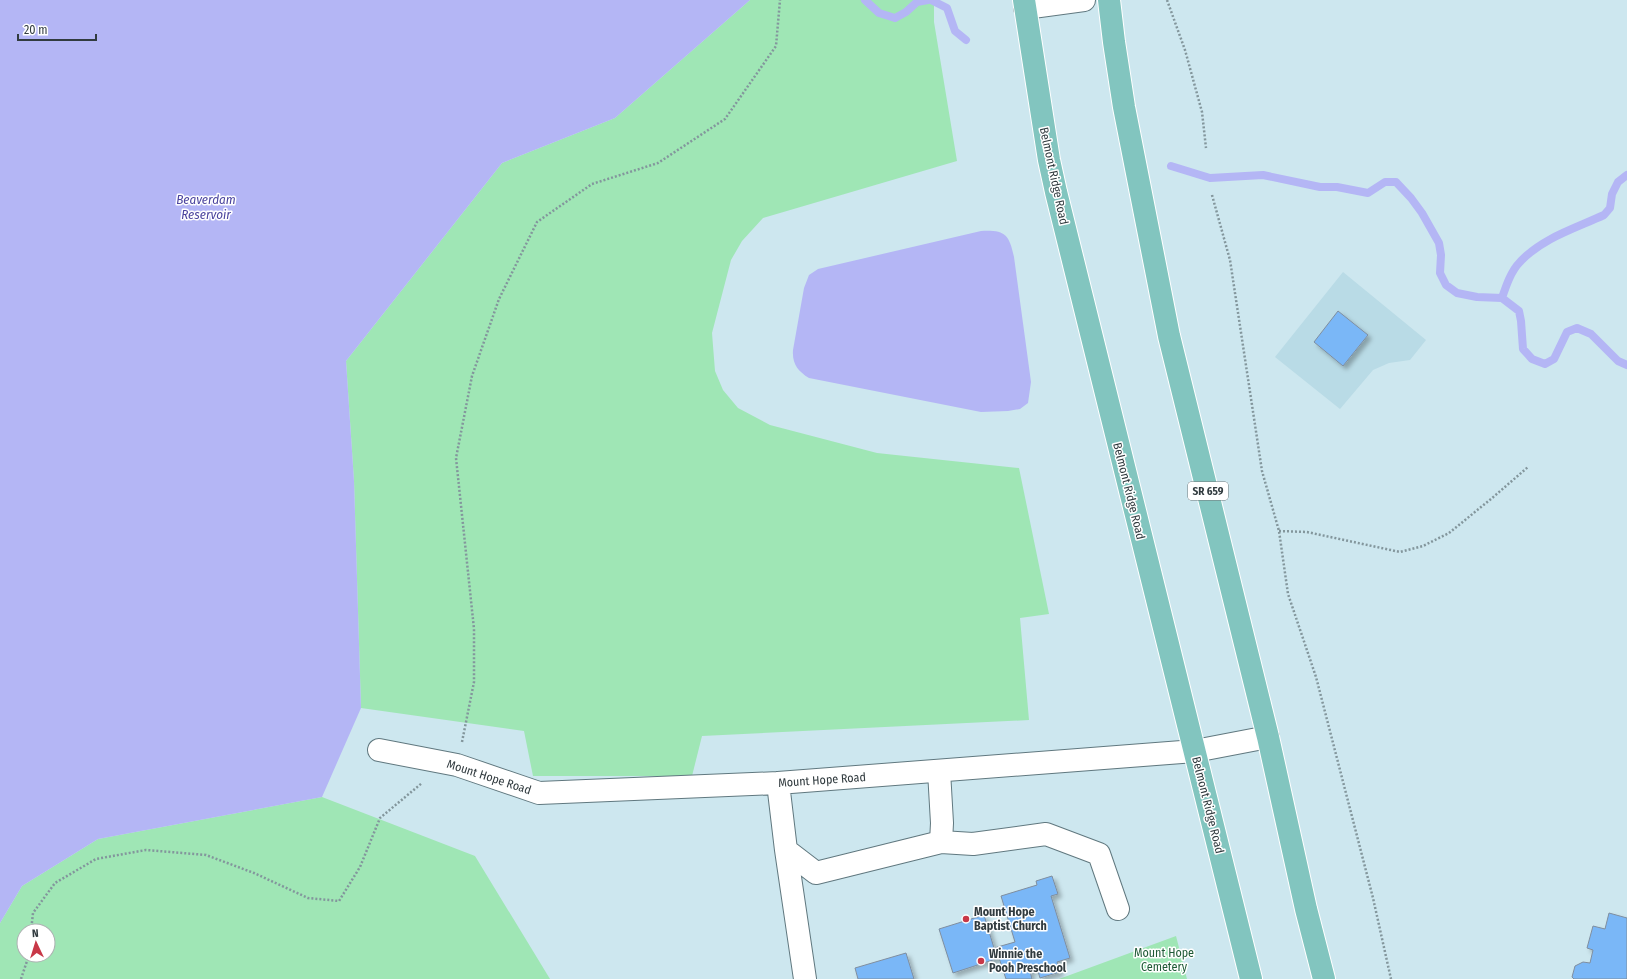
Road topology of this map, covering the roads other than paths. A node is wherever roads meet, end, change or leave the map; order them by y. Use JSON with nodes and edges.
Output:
{"nodes":[{"id":1,"x":1084,"y":0,"type":"edge"},
{"id":2,"x":1109,"y":0,"type":"edge"},
{"id":3,"x":1025,"y":4,"type":"edge"},
{"id":4,"x":1268,"y":736,"type":"junction"},
{"id":5,"x":379,"y":750,"type":"dead end"},
{"id":6,"x":1195,"y":751,"type":"junction"},
{"id":7,"x":939,"y":771,"type":"junction"},
{"id":8,"x":778,"y":783,"type":"junction"},
{"id":9,"x":941,"y":842,"type":"junction"},
{"id":10,"x":786,"y":850,"type":"junction"},
{"id":11,"x":1118,"y":909,"type":"dead end"},
{"id":12,"x":805,"y":979,"type":"edge"},
{"id":13,"x":1251,"y":979,"type":"edge"},
{"id":14,"x":1324,"y":979,"type":"edge"}],
"edges":[{"from":1,"to":3,"type":"street"},
{"from":2,"to":4,"type":"main road","number":"SR 659"},
{"from":3,"to":6,"type":"main road","name":"Belmont Ridge Road"},
{"from":4,"to":6,"type":"street","name":"Mount Hope Road"},
{"from":4,"to":14,"type":"main road","number":"SR 659"},
{"from":5,"to":8,"type":"street","name":"Mount Hope Road"},
{"from":6,"to":7,"type":"street","name":"Mount Hope Road"},
{"from":6,"to":13,"type":"main road","name":"Belmont Ridge Road"},
{"from":7,"to":8,"type":"street","name":"Mount Hope Road"},
{"from":7,"to":9,"type":"street"},
{"from":8,"to":10,"type":"street"},
{"from":9,"to":10,"type":"street"},
{"from":9,"to":11,"type":"street"},
{"from":10,"to":12,"type":"street"}]}
